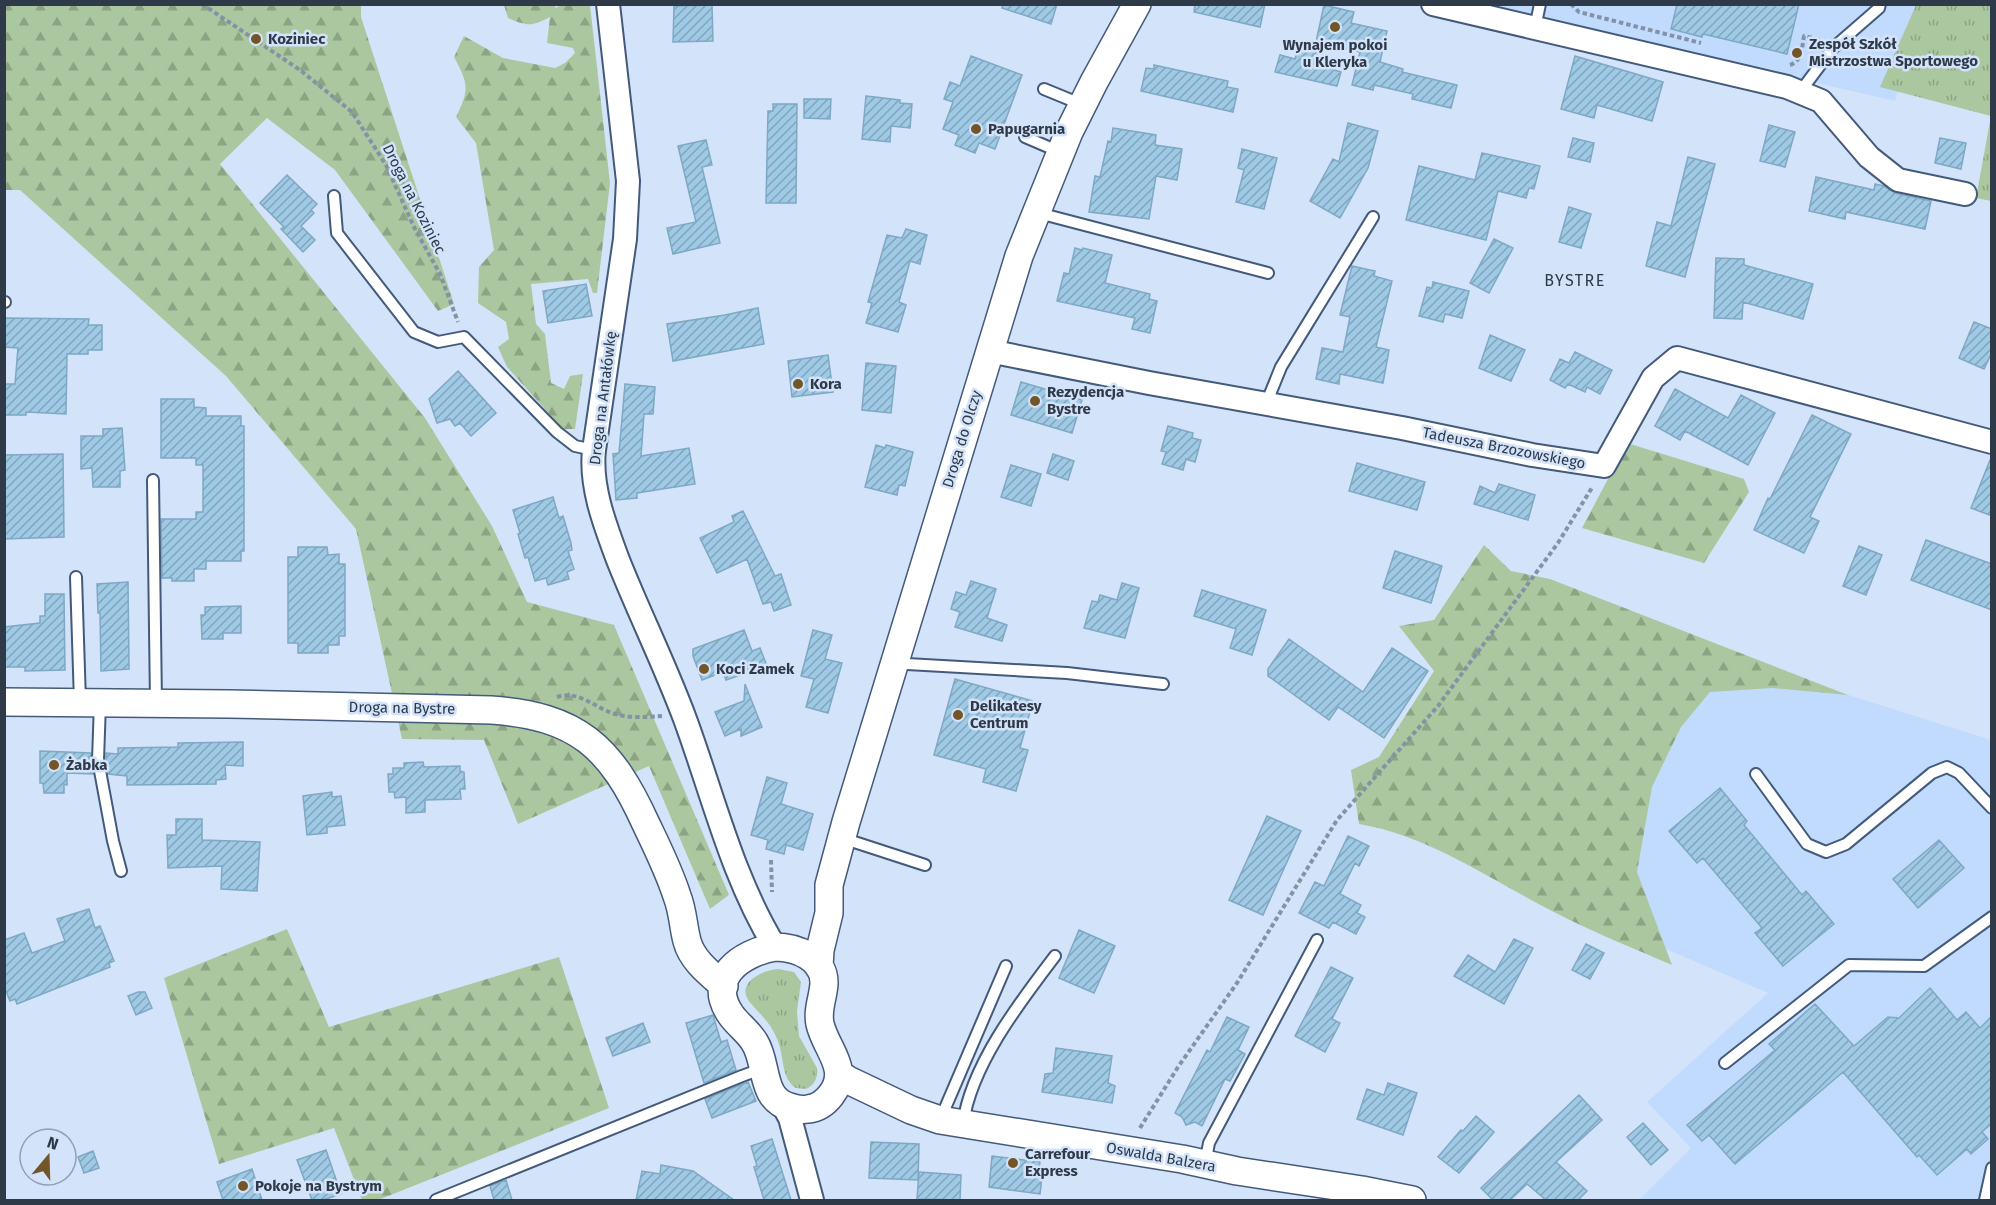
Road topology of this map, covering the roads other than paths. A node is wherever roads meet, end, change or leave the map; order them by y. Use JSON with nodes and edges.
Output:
{"nodes":[{"id":1,"x":608,"y":4,"type":"edge"},
{"id":2,"x":1137,"y":4,"type":"edge"},
{"id":3,"x":1433,"y":4,"type":"edge"},
{"id":4,"x":1540,"y":4,"type":"edge"},
{"id":5,"x":1880,"y":4,"type":"edge"},
{"id":6,"x":1535,"y":28,"type":"junction"},
{"id":7,"x":1044,"y":89,"type":"dead end"},
{"id":8,"x":1800,"y":92,"type":"junction"},
{"id":9,"x":1083,"y":105,"type":"junction"},
{"id":10,"x":1025,"y":137,"type":"dead end"},
{"id":11,"x":1060,"y":152,"type":"junction"},
{"id":12,"x":1965,"y":194,"type":"dead end"},
{"id":13,"x":334,"y":196,"type":"dead end"},
{"id":14,"x":1036,"y":210,"type":"junction"},
{"id":15,"x":1374,"y":217,"type":"dead end"},
{"id":16,"x":1268,"y":273,"type":"dead end"},
{"id":17,"x":989,"y":351,"type":"junction"},
{"id":18,"x":1266,"y":404,"type":"junction"},
{"id":19,"x":1992,"y":442,"type":"edge"},
{"id":20,"x":594,"y":450,"type":"junction"},
{"id":21,"x":153,"y":480,"type":"dead end"},
{"id":22,"x":76,"y":577,"type":"dead end"},
{"id":23,"x":894,"y":661,"type":"junction"},
{"id":24,"x":1163,"y":684,"type":"dead end"},
{"id":25,"x":4,"y":702,"type":"edge"},
{"id":26,"x":90,"y":703,"type":"junction"},
{"id":27,"x":156,"y":703,"type":"junction"},
{"id":28,"x":1756,"y":774,"type":"dead end"},
{"id":29,"x":1992,"y":808,"type":"edge"},
{"id":30,"x":841,"y":838,"type":"junction"},
{"id":31,"x":925,"y":865,"type":"dead end"},
{"id":32,"x":121,"y":871,"type":"dead end"},
{"id":33,"x":829,"y":890,"type":"junction"},
{"id":34,"x":1992,"y":917,"type":"edge"},
{"id":35,"x":684,"y":918,"type":"junction"},
{"id":36,"x":1317,"y":940,"type":"dead end"},
{"id":37,"x":764,"y":952,"type":"junction"},
{"id":38,"x":1055,"y":956,"type":"dead end"},
{"id":39,"x":1006,"y":966,"type":"dead end"},
{"id":40,"x":819,"y":967,"type":"junction"},
{"id":41,"x":724,"y":986,"type":"junction"},
{"id":42,"x":1725,"y":1063,"type":"dead end"},
{"id":43,"x":764,"y":1068,"type":"junction"},
{"id":44,"x":827,"y":1093,"type":"junction"},
{"id":45,"x":783,"y":1105,"type":"junction"},
{"id":46,"x":952,"y":1122,"type":"junction"},
{"id":47,"x":1205,"y":1164,"type":"junction"},
{"id":48,"x":1992,"y":1168,"type":"edge"},
{"id":49,"x":810,"y":1191,"type":"edge"},
{"id":50,"x":436,"y":1200,"type":"edge"},
{"id":51,"x":1412,"y":1200,"type":"edge"},
{"id":52,"x":1985,"y":1200,"type":"edge"}],
"edges":[{"from":1,"to":20,"type":"street","name":"Droga na Antałówkę"},
{"from":2,"to":9,"type":"street","name":"Droga do Olczy"},
{"from":3,"to":6,"type":"street"},
{"from":4,"to":6,"type":"lane"},
{"from":5,"to":8,"type":"lane"},
{"from":6,"to":8,"type":"street"},
{"from":7,"to":9,"type":"lane"},
{"from":8,"to":12,"type":"street"},
{"from":9,"to":11,"type":"street","name":"Droga do Olczy"},
{"from":10,"to":11,"type":"lane"},
{"from":11,"to":14,"type":"street","name":"Droga do Olczy"},
{"from":13,"to":20,"type":"lane"},
{"from":14,"to":16,"type":"lane"},
{"from":14,"to":17,"type":"street","name":"Droga do Olczy"},
{"from":15,"to":18,"type":"lane"},
{"from":17,"to":18,"type":"street","name":"Tadeusza Brzozowskiego"},
{"from":17,"to":23,"type":"street","name":"Droga do Olczy"},
{"from":18,"to":19,"type":"street","name":"Tadeusza Brzozowskiego"},
{"from":20,"to":37,"type":"street","name":"Droga na Antałówkę"},
{"from":21,"to":27,"type":"lane"},
{"from":22,"to":26,"type":"lane"},
{"from":23,"to":24,"type":"lane"},
{"from":23,"to":30,"type":"street","name":"Droga do Olczy"},
{"from":25,"to":26,"type":"street","name":"Droga na Bystre"},
{"from":26,"to":27,"type":"street","name":"Droga na Bystre"},
{"from":26,"to":32,"type":"lane"},
{"from":27,"to":35,"type":"street","name":"Droga na Bystre"},
{"from":28,"to":29,"type":"lane"},
{"from":30,"to":31,"type":"lane"},
{"from":30,"to":33,"type":"street","name":"Droga do Olczy"},
{"from":33,"to":37,"type":"street","name":"Droga do Olczy"},
{"from":33,"to":40,"type":"street","name":"Droga do Olczy"},
{"from":34,"to":42,"type":"lane"},
{"from":35,"to":37,"type":"street","name":"Droga na Bystre"},
{"from":35,"to":41,"type":"street","name":"Droga na Bystre"},
{"from":36,"to":47,"type":"lane"},
{"from":37,"to":40,"type":"street","name":"Droga na Bystre"},
{"from":37,"to":41,"type":"street","name":"Droga do Olczy"},
{"from":38,"to":46,"type":"lane"},
{"from":39,"to":46,"type":"lane"},
{"from":40,"to":44,"type":"street","name":"Droga do Olczy"},
{"from":41,"to":43,"type":"street"},
{"from":43,"to":45,"type":"street"},
{"from":43,"to":50,"type":"lane"},
{"from":44,"to":45,"type":"street","name":"Oswalda Balzera"},
{"from":44,"to":46,"type":"street","name":"Oswalda Balzera"},
{"from":44,"to":49,"type":"street"},
{"from":45,"to":49,"type":"street"},
{"from":46,"to":47,"type":"street","name":"Oswalda Balzera"},
{"from":47,"to":51,"type":"street","name":"Oswalda Balzera"},
{"from":48,"to":52,"type":"lane"}]}
